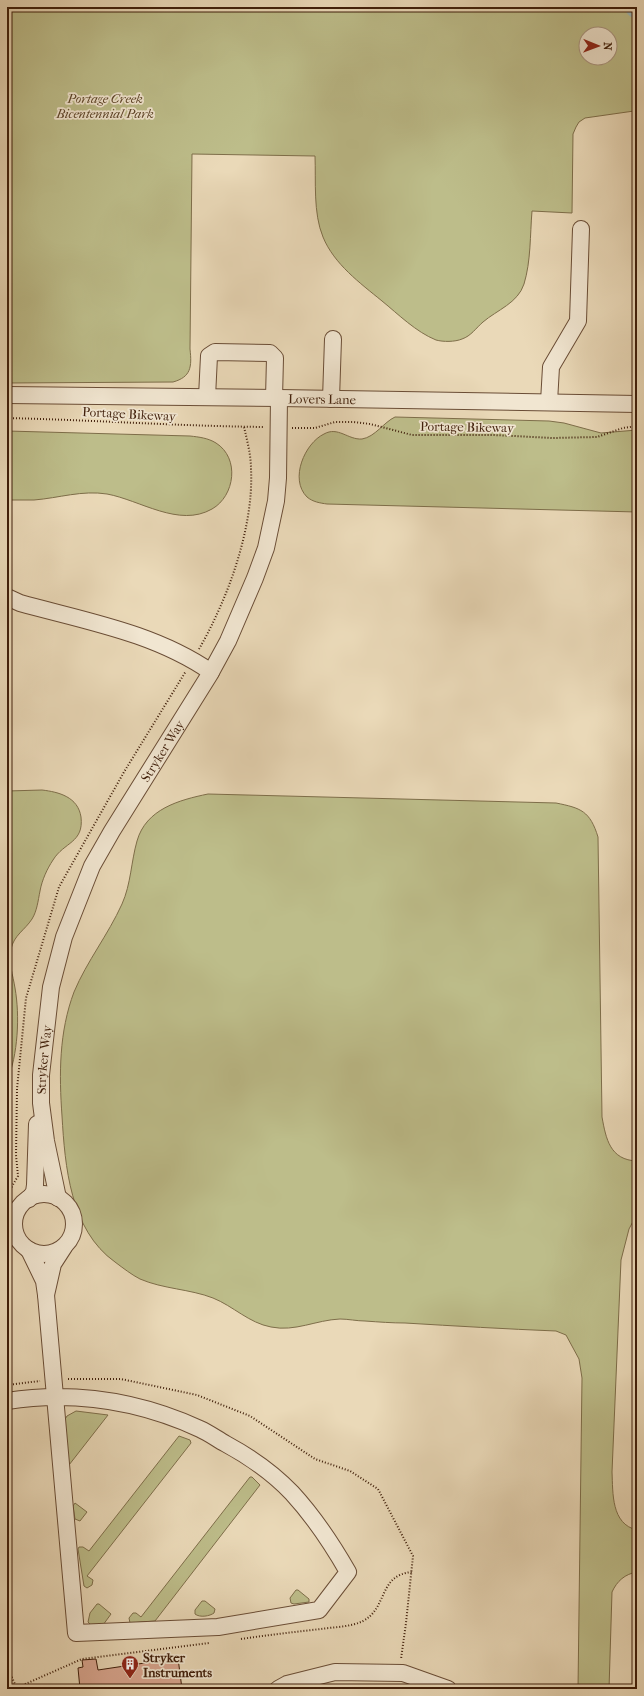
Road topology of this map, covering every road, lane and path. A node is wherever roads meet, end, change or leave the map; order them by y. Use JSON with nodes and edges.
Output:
{"nodes":[{"id":1,"x":581,"y":229,"type":"dead end"},
{"id":2,"x":333,"y":339,"type":"dead end"},
{"id":3,"x":7,"y":396,"type":"edge"},
{"id":4,"x":207,"y":397,"type":"junction"},
{"id":5,"x":276,"y":398,"type":"junction"},
{"id":6,"x":331,"y":399,"type":"junction"},
{"id":7,"x":549,"y":402,"type":"junction"},
{"id":8,"x":637,"y":404,"type":"edge"},
{"id":9,"x":7,"y":418,"type":"edge"},
{"id":10,"x":637,"y":426,"type":"edge"},
{"id":11,"x":250,"y":427,"type":"dead end"},
{"id":12,"x":298,"y":428,"type":"dead end"},
{"id":13,"x":7,"y":597,"type":"edge"},
{"id":14,"x":211,"y":672,"type":"junction"},
{"id":15,"x":41,"y":1103,"type":"junction"},
{"id":16,"x":58,"y":1198,"type":"junction"},
{"id":17,"x":29,"y":1199,"type":"junction"},
{"id":18,"x":12,"y":1212,"type":"edge"},
{"id":19,"x":18,"y":1243,"type":"edge"},
{"id":20,"x":64,"y":1247,"type":"junction"},
{"id":21,"x":46,"y":1295,"type":"junction"},
{"id":22,"x":56,"y":1396,"type":"junction"},
{"id":23,"x":7,"y":1401,"type":"edge"},
{"id":24,"x":7,"y":1666,"type":"edge"},
{"id":25,"x":282,"y":1687,"type":"edge"},
{"id":26,"x":17,"y":1689,"type":"edge"},
{"id":27,"x":448,"y":1689,"type":"edge"}],
"edges":[{"from":1,"to":7,"type":"street"},
{"from":2,"to":6,"type":"street"},
{"from":3,"to":4,"type":"street","name":"Lovers Lane"},
{"from":4,"to":5,"type":"street","name":"Lovers Lane"},
{"from":4,"to":5,"type":"street","name":"Stryker Way"},
{"from":5,"to":6,"type":"street","name":"Lovers Lane"},
{"from":5,"to":14,"type":"street","name":"Stryker Way"},
{"from":6,"to":7,"type":"street","name":"Lovers Lane"},
{"from":7,"to":8,"type":"street","name":"Lovers Lane"},
{"from":9,"to":11,"type":"path","name":"Portage Bikeway"},
{"from":10,"to":12,"type":"path","name":"Portage Bikeway"},
{"from":13,"to":14,"type":"street"},
{"from":14,"to":15,"type":"street","name":"Stryker Way"},
{"from":15,"to":16,"type":"street","name":"Stryker Way"},
{"from":15,"to":17,"type":"street","name":"Stryker Way"},
{"from":16,"to":17,"type":"street"},
{"from":16,"to":20,"type":"street"},
{"from":17,"to":18,"type":"street","name":"Stryker Way"},
{"from":18,"to":19,"type":"street","name":"Stryker Way"},
{"from":19,"to":20,"type":"street"},
{"from":19,"to":21,"type":"street","name":"Stryker Way"},
{"from":20,"to":21,"type":"street"},
{"from":21,"to":22,"type":"street"},
{"from":22,"to":22,"type":"street"},
{"from":22,"to":23,"type":"street"},
{"from":24,"to":26,"type":"path"},
{"from":25,"to":27,"type":"street"}]}
